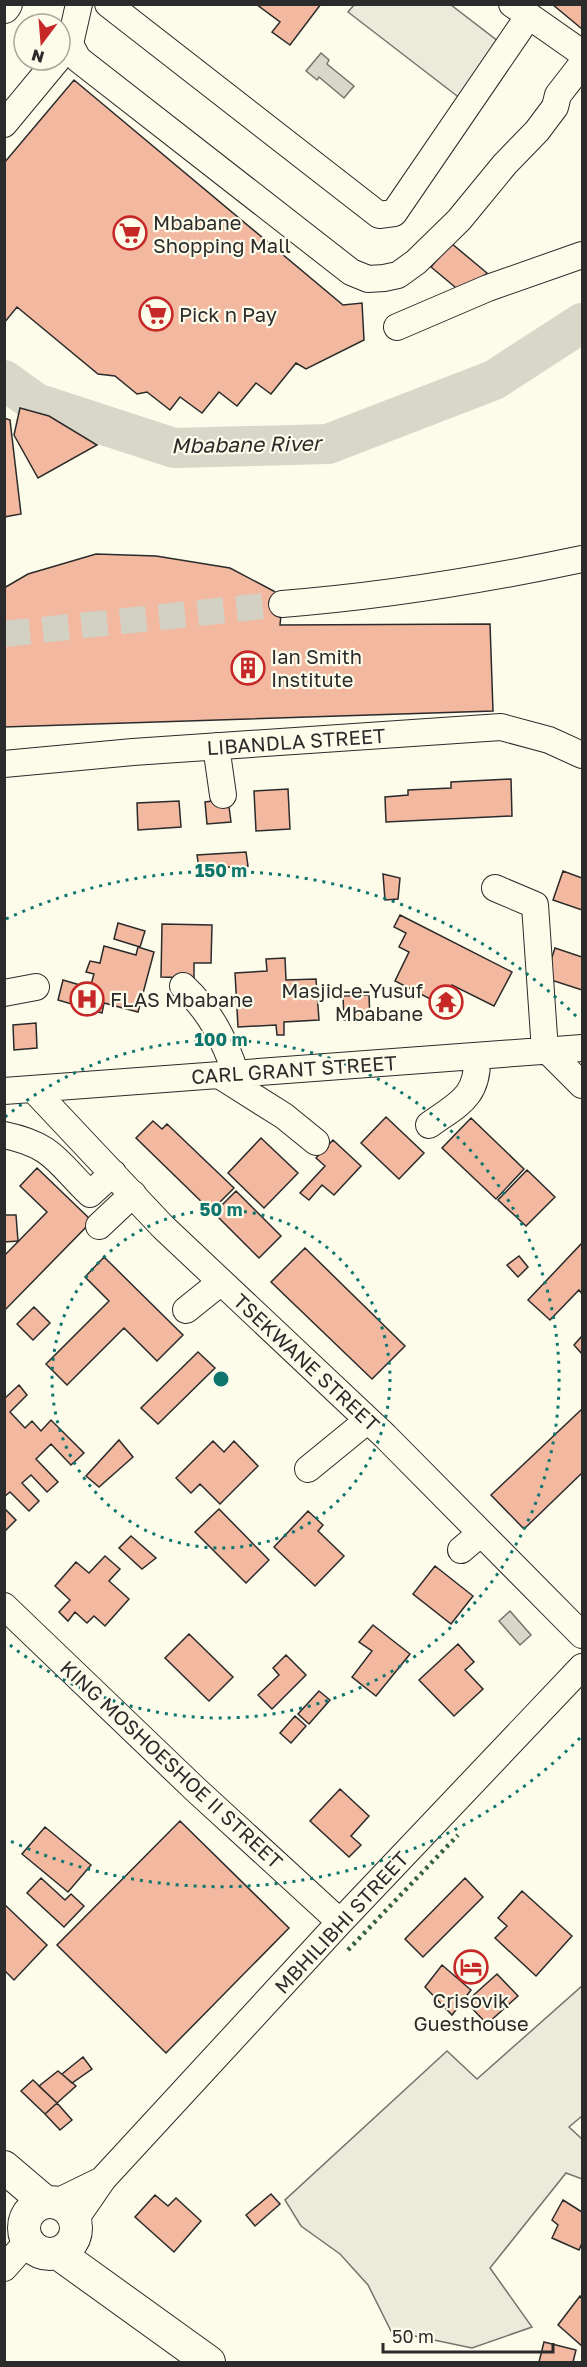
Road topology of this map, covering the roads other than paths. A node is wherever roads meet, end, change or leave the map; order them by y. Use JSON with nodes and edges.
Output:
{"nodes":[{"id":1,"x":79,"y":4,"type":"edge"},
{"id":2,"x":108,"y":4,"type":"edge"},
{"id":3,"x":520,"y":11,"type":"edge"},
{"id":4,"x":72,"y":25,"type":"edge"},
{"id":5,"x":582,"y":53,"type":"edge"},
{"id":6,"x":72,"y":57,"type":"edge"},
{"id":7,"x":582,"y":64,"type":"edge"},
{"id":8,"x":47,"y":72,"type":"edge"},
{"id":9,"x":4,"y":124,"type":"edge"},
{"id":10,"x":582,"y":255,"type":"edge"},
{"id":11,"x":397,"y":327,"type":"dead end"},
{"id":12,"x":582,"y":559,"type":"edge"},
{"id":13,"x":282,"y":604,"type":"tunnel mouth"},
{"id":14,"x":216,"y":746,"type":"junction"},
{"id":15,"x":582,"y":755,"type":"edge"},
{"id":16,"x":4,"y":764,"type":"edge"},
{"id":17,"x":223,"y":795,"type":"dead end"},
{"id":18,"x":495,"y":888,"type":"dead end"},
{"id":19,"x":183,"y":986,"type":"dead end"},
{"id":20,"x":36,"y":987,"type":"dead end"},
{"id":21,"x":4,"y":993,"type":"edge"},
{"id":22,"x":582,"y":1048,"type":"edge"},
{"id":23,"x":547,"y":1051,"type":"junction"},
{"id":24,"x":477,"y":1056,"type":"junction"},
{"id":25,"x":228,"y":1074,"type":"junction"},
{"id":26,"x":582,"y":1085,"type":"edge"},
{"id":27,"x":33,"y":1089,"type":"junction"},
{"id":28,"x":4,"y":1091,"type":"edge"},
{"id":29,"x":429,"y":1125,"type":"dead end"},
{"id":30,"x":4,"y":1135,"type":"edge"},
{"id":31,"x":316,"y":1142,"type":"dead end"},
{"id":32,"x":113,"y":1173,"type":"junction"},
{"id":33,"x":134,"y":1194,"type":"junction"},
{"id":34,"x":99,"y":1226,"type":"dead end"},
{"id":35,"x":221,"y":1282,"type":"junction"},
{"id":36,"x":186,"y":1310,"type":"dead end"},
{"id":37,"x":368,"y":1420,"type":"junction"},
{"id":38,"x":308,"y":1468,"type":"dead end"},
{"id":39,"x":481,"y":1533,"type":"junction"},
{"id":40,"x":461,"y":1550,"type":"dead end"},
{"id":41,"x":4,"y":1606,"type":"edge"},
{"id":42,"x":582,"y":1635,"type":"edge"},
{"id":43,"x":582,"y":1667,"type":"edge"},
{"id":44,"x":340,"y":1922,"type":"junction"},
{"id":45,"x":4,"y":2166,"type":"edge"},
{"id":46,"x":4,"y":2192,"type":"edge"},
{"id":47,"x":52,"y":2225,"type":"junction"},
{"id":48,"x":4,"y":2268,"type":"edge"},
{"id":49,"x":209,"y":2362,"type":"edge"}],
"edges":[{"from":1,"to":4,"type":"street"},
{"from":2,"to":3,"type":"street"},
{"from":3,"to":5,"type":"street"},
{"from":6,"to":7,"type":"street"},
{"from":8,"to":9,"type":"street"},
{"from":10,"to":11,"type":"street"},
{"from":12,"to":13,"type":"street"},
{"from":14,"to":15,"type":"street","name":"LIBANDLA STREET"},
{"from":14,"to":16,"type":"street","name":"LIBANDLA STREET"},
{"from":14,"to":17,"type":"street"},
{"from":18,"to":23,"type":"street"},
{"from":19,"to":25,"type":"street"},
{"from":20,"to":21,"type":"street"},
{"from":22,"to":23,"type":"street","name":"CARL GRANT STREET"},
{"from":23,"to":24,"type":"street","name":"CARL GRANT STREET"},
{"from":23,"to":26,"type":"street"},
{"from":24,"to":25,"type":"street","name":"CARL GRANT STREET"},
{"from":24,"to":29,"type":"street"},
{"from":25,"to":27,"type":"street","name":"CARL GRANT STREET"},
{"from":25,"to":31,"type":"street"},
{"from":27,"to":28,"type":"street","name":"CARL GRANT STREET"},
{"from":27,"to":32,"type":"street","name":"TSEKWANE STREET"},
{"from":30,"to":32,"type":"street"},
{"from":32,"to":33,"type":"street","name":"TSEKWANE STREET"},
{"from":33,"to":34,"type":"street"},
{"from":33,"to":35,"type":"street","name":"TSEKWANE STREET"},
{"from":35,"to":36,"type":"street"},
{"from":35,"to":37,"type":"street","name":"TSEKWANE STREET"},
{"from":37,"to":38,"type":"street"},
{"from":37,"to":39,"type":"street","name":"TSEKWANE STREET"},
{"from":39,"to":40,"type":"street"},
{"from":39,"to":42,"type":"street","name":"TSEKWANE STREET"},
{"from":41,"to":44,"type":"street","name":"KING MOSHOESHOE II STREET"},
{"from":43,"to":44,"type":"street","name":"MBHILIBHI STREET"},
{"from":44,"to":47,"type":"street","name":"MBHILIBHI STREET"},
{"from":45,"to":47,"type":"main road"},
{"from":46,"to":47,"type":"main road"},
{"from":47,"to":48,"type":"street","name":"MBHILIBHI STREET"},
{"from":47,"to":49,"type":"main road"}]}
